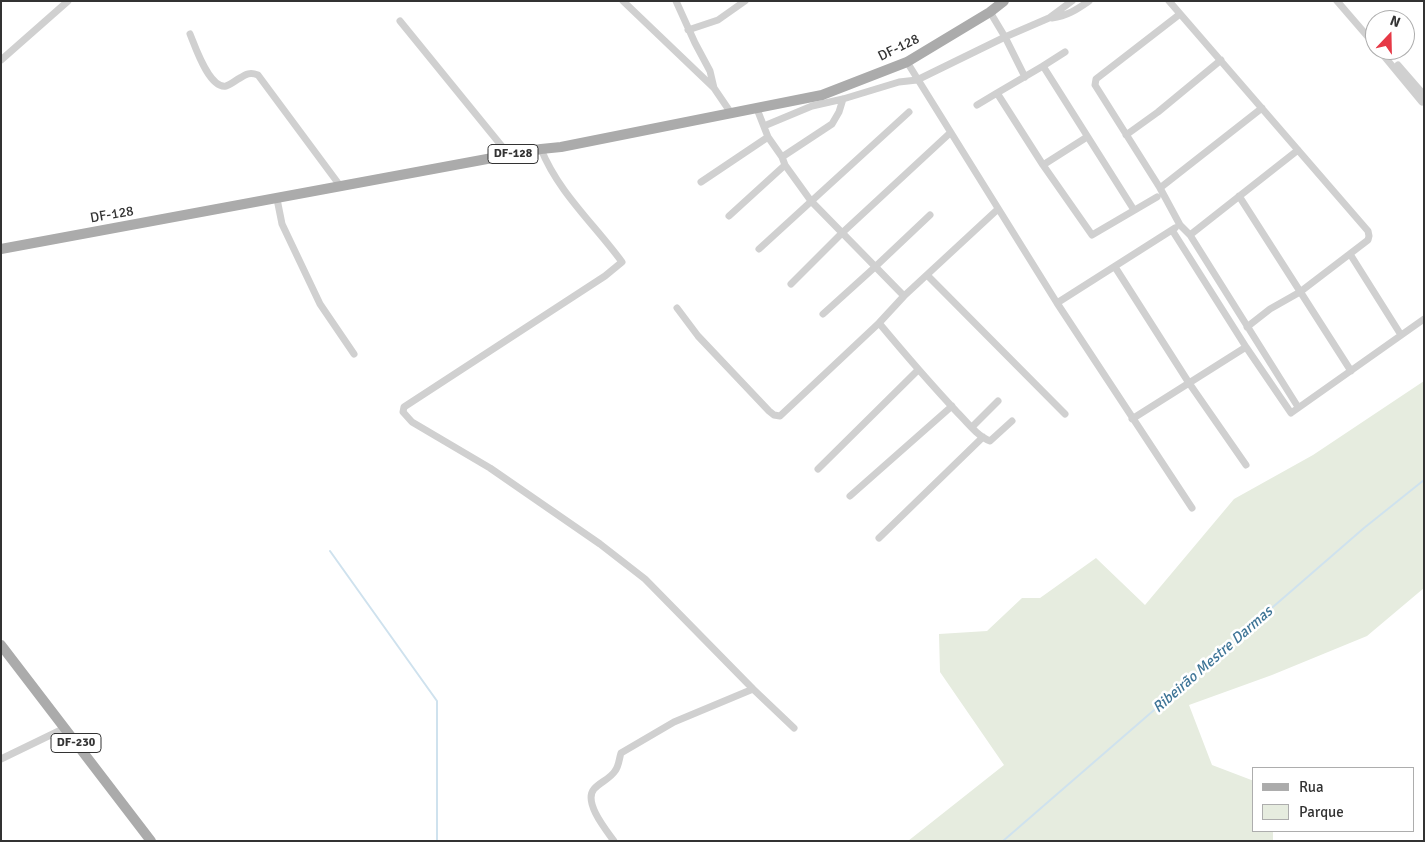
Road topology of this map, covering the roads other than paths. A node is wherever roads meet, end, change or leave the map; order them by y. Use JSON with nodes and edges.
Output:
{"nodes":[{"id":1,"x":68,"y":1,"type":"edge"},
{"id":2,"x":623,"y":1,"type":"edge"},
{"id":3,"x":676,"y":1,"type":"edge"},
{"id":4,"x":745,"y":1,"type":"edge"},
{"id":5,"x":1004,"y":1,"type":"edge"},
{"id":6,"x":1072,"y":1,"type":"edge"},
{"id":7,"x":1088,"y":1,"type":"edge"},
{"id":8,"x":1169,"y":1,"type":"edge"},
{"id":9,"x":1337,"y":1,"type":"edge"},
{"id":10,"x":1343,"y":1,"type":"edge"},
{"id":11,"x":990,"y":12,"type":"junction"},
{"id":12,"x":1180,"y":14,"type":"junction"},
{"id":13,"x":1049,"y":18,"type":"junction"},
{"id":14,"x":400,"y":21,"type":"dead end"},
{"id":15,"x":1365,"y":26,"type":"edge"},
{"id":16,"x":688,"y":30,"type":"junction"},
{"id":17,"x":1365,"y":33,"type":"edge"},
{"id":18,"x":190,"y":34,"type":"dead end"},
{"id":19,"x":1005,"y":37,"type":"junction"},
{"id":20,"x":1065,"y":52,"type":"dead end"},
{"id":21,"x":1,"y":60,"type":"edge"},
{"id":22,"x":1221,"y":60,"type":"junction"},
{"id":23,"x":1388,"y":60,"type":"edge"},
{"id":24,"x":1393,"y":60,"type":"edge"},
{"id":25,"x":907,"y":62,"type":"junction"},
{"id":26,"x":1043,"y":66,"type":"junction"},
{"id":27,"x":1025,"y":77,"type":"junction"},
{"id":28,"x":917,"y":80,"type":"junction"},
{"id":29,"x":714,"y":88,"type":"junction"},
{"id":30,"x":997,"y":93,"type":"junction"},
{"id":31,"x":1423,"y":98,"type":"edge"},
{"id":32,"x":842,"y":99,"type":"junction"},
{"id":33,"x":977,"y":105,"type":"dead end"},
{"id":34,"x":757,"y":108,"type":"junction"},
{"id":35,"x":1262,"y":108,"type":"junction"},
{"id":36,"x":909,"y":112,"type":"dead end"},
{"id":37,"x":731,"y":114,"type":"junction"},
{"id":38,"x":764,"y":126,"type":"junction"},
{"id":39,"x":950,"y":133,"type":"junction"},
{"id":40,"x":1126,"y":135,"type":"junction"},
{"id":41,"x":768,"y":137,"type":"junction"},
{"id":42,"x":1088,"y":137,"type":"junction"},
{"id":43,"x":541,"y":149,"type":"junction"},
{"id":44,"x":1298,"y":150,"type":"junction"},
{"id":45,"x":509,"y":155,"type":"junction"},
{"id":46,"x":784,"y":161,"type":"junction"},
{"id":47,"x":1043,"y":165,"type":"junction"},
{"id":48,"x":701,"y":182,"type":"dead end"},
{"id":49,"x":341,"y":187,"type":"junction"},
{"id":50,"x":1160,"y":188,"type":"junction"},
{"id":51,"x":1239,"y":196,"type":"junction"},
{"id":52,"x":1156,"y":197,"type":"dead end"},
{"id":53,"x":277,"y":199,"type":"junction"},
{"id":54,"x":811,"y":201,"type":"junction"},
{"id":55,"x":998,"y":209,"type":"junction"},
{"id":56,"x":1134,"y":210,"type":"junction"},
{"id":57,"x":930,"y":215,"type":"dead end"},
{"id":58,"x":729,"y":216,"type":"dead end"},
{"id":59,"x":1180,"y":225,"type":"junction"},
{"id":60,"x":1172,"y":230,"type":"junction"},
{"id":61,"x":842,"y":232,"type":"junction"},
{"id":62,"x":1190,"y":235,"type":"junction"},
{"id":63,"x":1,"y":249,"type":"edge"},
{"id":64,"x":759,"y":249,"type":"dead end"},
{"id":65,"x":1350,"y":254,"type":"junction"},
{"id":66,"x":875,"y":267,"type":"junction"},
{"id":67,"x":1115,"y":267,"type":"junction"},
{"id":68,"x":927,"y":274,"type":"junction"},
{"id":69,"x":791,"y":284,"type":"dead end"},
{"id":70,"x":1300,"y":292,"type":"junction"},
{"id":71,"x":904,"y":296,"type":"junction"},
{"id":72,"x":1056,"y":304,"type":"junction"},
{"id":73,"x":677,"y":308,"type":"dead end"},
{"id":74,"x":823,"y":314,"type":"dead end"},
{"id":75,"x":1424,"y":319,"type":"edge"},
{"id":76,"x":879,"y":323,"type":"junction"},
{"id":77,"x":1246,"y":327,"type":"junction"},
{"id":78,"x":1401,"y":336,"type":"junction"},
{"id":79,"x":1246,"y":347,"type":"junction"},
{"id":80,"x":354,"y":354,"type":"dead end"},
{"id":81,"x":918,"y":370,"type":"junction"},
{"id":82,"x":1351,"y":371,"type":"junction"},
{"id":83,"x":1189,"y":383,"type":"junction"},
{"id":84,"x":998,"y":401,"type":"dead end"},
{"id":85,"x":952,"y":406,"type":"junction"},
{"id":86,"x":1298,"y":407,"type":"junction"},
{"id":87,"x":1066,"y":414,"type":"dead end"},
{"id":88,"x":1132,"y":419,"type":"junction"},
{"id":89,"x":1012,"y":421,"type":"dead end"},
{"id":90,"x":972,"y":427,"type":"junction"},
{"id":91,"x":983,"y":437,"type":"junction"},
{"id":92,"x":1246,"y":465,"type":"dead end"},
{"id":93,"x":818,"y":469,"type":"dead end"},
{"id":94,"x":850,"y":496,"type":"dead end"},
{"id":95,"x":1192,"y":508,"type":"dead end"},
{"id":96,"x":879,"y":538,"type":"dead end"},
{"id":97,"x":1,"y":645,"type":"edge"},
{"id":98,"x":753,"y":689,"type":"junction"},
{"id":99,"x":65,"y":728,"type":"junction"},
{"id":100,"x":794,"y":728,"type":"dead end"},
{"id":101,"x":1,"y":759,"type":"edge"},
{"id":102,"x":151,"y":841,"type":"edge"},
{"id":103,"x":614,"y":841,"type":"edge"}],
"edges":[{"from":1,"to":21,"type":"street"},
{"from":2,"to":29,"type":"street"},
{"from":3,"to":16,"type":"street"},
{"from":4,"to":16,"type":"street"},
{"from":5,"to":11,"type":"main road","name":"DF-128","number":"DF-128"},
{"from":6,"to":13,"type":"street"},
{"from":7,"to":13,"type":"street"},
{"from":8,"to":12,"type":"street"},
{"from":9,"to":17,"type":"street"},
{"from":10,"to":15,"type":"street"},
{"from":11,"to":19,"type":"street"},
{"from":11,"to":25,"type":"main road","name":"DF-128","number":"DF-128"},
{"from":12,"to":22,"type":"street"},
{"from":12,"to":40,"type":"street"},
{"from":13,"to":19,"type":"street"},
{"from":14,"to":45,"type":"street"},
{"from":16,"to":29,"type":"street"},
{"from":18,"to":49,"type":"street"},
{"from":19,"to":27,"type":"street"},
{"from":19,"to":28,"type":"street"},
{"from":20,"to":26,"type":"street"},
{"from":22,"to":35,"type":"street"},
{"from":22,"to":40,"type":"street"},
{"from":23,"to":31,"type":"street"},
{"from":24,"to":31,"type":"street"},
{"from":25,"to":28,"type":"street"},
{"from":25,"to":34,"type":"main road","name":"DF-128","number":"DF-128"},
{"from":26,"to":27,"type":"street"},
{"from":26,"to":42,"type":"street"},
{"from":27,"to":30,"type":"street"},
{"from":28,"to":32,"type":"street"},
{"from":28,"to":39,"type":"street"},
{"from":29,"to":37,"type":"street"},
{"from":30,"to":33,"type":"street"},
{"from":30,"to":47,"type":"street"},
{"from":32,"to":38,"type":"street"},
{"from":32,"to":46,"type":"street"},
{"from":34,"to":37,"type":"main road","name":"DF-128","number":"DF-128"},
{"from":34,"to":38,"type":"street"},
{"from":35,"to":44,"type":"street"},
{"from":35,"to":50,"type":"street"},
{"from":36,"to":54,"type":"street"},
{"from":37,"to":43,"type":"main road","name":"DF-128","number":"DF-128"},
{"from":38,"to":41,"type":"street"},
{"from":39,"to":55,"type":"street"},
{"from":39,"to":61,"type":"street"},
{"from":40,"to":50,"type":"street"},
{"from":41,"to":46,"type":"street"},
{"from":41,"to":48,"type":"street"},
{"from":42,"to":47,"type":"street"},
{"from":42,"to":56,"type":"street"},
{"from":43,"to":45,"type":"main road","name":"DF-128","number":"DF-128"},
{"from":43,"to":98,"type":"street"},
{"from":44,"to":51,"type":"street"},
{"from":44,"to":65,"type":"street"},
{"from":45,"to":49,"type":"main road","name":"DF-128","number":"DF-128"},
{"from":46,"to":54,"type":"street"},
{"from":46,"to":58,"type":"street"},
{"from":47,"to":56,"type":"street"},
{"from":49,"to":53,"type":"main road","name":"DF-128","number":"DF-128"},
{"from":50,"to":59,"type":"street"},
{"from":51,"to":62,"type":"street"},
{"from":51,"to":70,"type":"street"},
{"from":52,"to":56,"type":"street"},
{"from":53,"to":63,"type":"main road","name":"DF-128","number":"DF-128"},
{"from":53,"to":80,"type":"street"},
{"from":54,"to":61,"type":"street"},
{"from":54,"to":64,"type":"street"},
{"from":55,"to":68,"type":"street"},
{"from":55,"to":72,"type":"street"},
{"from":57,"to":66,"type":"street"},
{"from":59,"to":60,"type":"street"},
{"from":59,"to":62,"type":"street"},
{"from":60,"to":67,"type":"street"},
{"from":60,"to":79,"type":"street"},
{"from":61,"to":66,"type":"street"},
{"from":61,"to":69,"type":"street"},
{"from":62,"to":77,"type":"street"},
{"from":65,"to":70,"type":"street"},
{"from":65,"to":78,"type":"street"},
{"from":66,"to":71,"type":"street"},
{"from":66,"to":74,"type":"street"},
{"from":67,"to":72,"type":"street"},
{"from":67,"to":83,"type":"street"},
{"from":68,"to":71,"type":"street"},
{"from":68,"to":87,"type":"street"},
{"from":70,"to":77,"type":"street"},
{"from":70,"to":82,"type":"street"},
{"from":71,"to":76,"type":"street"},
{"from":72,"to":88,"type":"street"},
{"from":73,"to":76,"type":"street"},
{"from":75,"to":78,"type":"street"},
{"from":76,"to":81,"type":"street"},
{"from":77,"to":86,"type":"street"},
{"from":78,"to":82,"type":"street"},
{"from":79,"to":83,"type":"street"},
{"from":79,"to":86,"type":"street"},
{"from":81,"to":85,"type":"street"},
{"from":81,"to":93,"type":"street"},
{"from":82,"to":86,"type":"street"},
{"from":83,"to":88,"type":"street"},
{"from":83,"to":92,"type":"street"},
{"from":84,"to":90,"type":"street"},
{"from":85,"to":90,"type":"street"},
{"from":85,"to":94,"type":"street"},
{"from":88,"to":95,"type":"street"},
{"from":89,"to":91,"type":"street"},
{"from":90,"to":91,"type":"street"},
{"from":91,"to":96,"type":"street"},
{"from":97,"to":99,"type":"main road","name":"DF-230","number":"DF-230"},
{"from":98,"to":100,"type":"street"},
{"from":98,"to":103,"type":"street"},
{"from":99,"to":101,"type":"street"},
{"from":99,"to":102,"type":"main road","name":"DF-230","number":"DF-230"}]}
